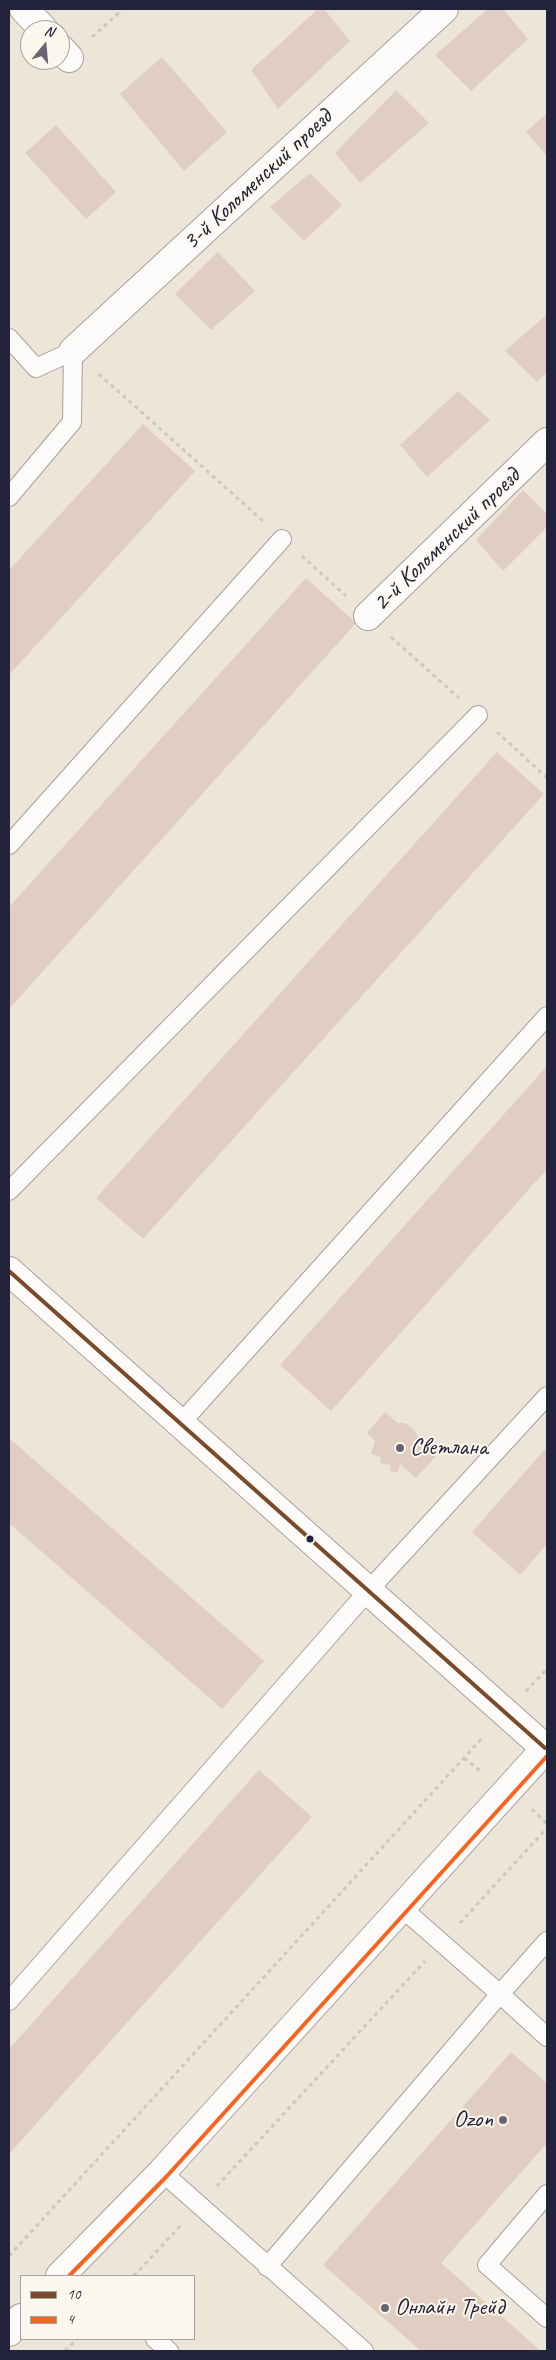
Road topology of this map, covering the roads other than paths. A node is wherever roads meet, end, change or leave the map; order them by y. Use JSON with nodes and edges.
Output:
{"nodes":[{"id":1,"x":24,"y":9,"type":"edge"},
{"id":2,"x":444,"y":9,"type":"edge"},
{"id":3,"x":34,"y":20,"type":"edge"},
{"id":4,"x":9,"y":338,"type":"edge"},
{"id":5,"x":73,"y":350,"type":"junction"},
{"id":6,"x":547,"y":442,"type":"edge"},
{"id":7,"x":9,"y":497,"type":"edge"},
{"id":8,"x":282,"y":538,"type":"road end"},
{"id":9,"x":368,"y":616,"type":"road end"},
{"id":10,"x":478,"y":715,"type":"road end"},
{"id":11,"x":9,"y":845,"type":"edge"},
{"id":12,"x":547,"y":1016,"type":"edge"},
{"id":13,"x":9,"y":1191,"type":"edge"},
{"id":14,"x":9,"y":1271,"type":"edge"},
{"id":15,"x":547,"y":1396,"type":"edge"},
{"id":16,"x":180,"y":1424,"type":"junction"},
{"id":17,"x":368,"y":1591,"type":"junction"},
{"id":18,"x":546,"y":1748,"type":"edge"},
{"id":19,"x":402,"y":1908,"type":"junction"},
{"id":20,"x":547,"y":1941,"type":"edge"},
{"id":21,"x":500,"y":1994,"type":"junction"},
{"id":22,"x":9,"y":2001,"type":"edge"},
{"id":23,"x":547,"y":2037,"type":"edge"},
{"id":24,"x":162,"y":2172,"type":"junction"},
{"id":25,"x":547,"y":2194,"type":"edge"},
{"id":26,"x":267,"y":2267,"type":"junction"},
{"id":27,"x":71,"y":2273,"type":"edge"},
{"id":28,"x":547,"y":2318,"type":"edge"},
{"id":29,"x":20,"y":2319,"type":"edge"},
{"id":30,"x":9,"y":2332,"type":"edge"},
{"id":31,"x":156,"y":2340,"type":"edge"},
{"id":32,"x":169,"y":2351,"type":"edge"},
{"id":33,"x":364,"y":2351,"type":"edge"}],
"edges":[{"from":1,"to":3,"type":"street"},
{"from":2,"to":5,"type":"street","name":"3-й Коломенский проезд"},
{"from":4,"to":5,"type":"lane"},
{"from":5,"to":7,"type":"lane"},
{"from":6,"to":9,"type":"street","name":"2-й Коломенский проезд"},
{"from":8,"to":11,"type":"lane"},
{"from":10,"to":13,"type":"lane"},
{"from":12,"to":16,"type":"lane"},
{"from":14,"to":16,"type":"street"},
{"from":15,"to":17,"type":"lane"},
{"from":16,"to":17,"type":"street"},
{"from":17,"to":18,"type":"street"},
{"from":17,"to":22,"type":"lane"},
{"from":18,"to":19,"type":"street"},
{"from":19,"to":21,"type":"lane"},
{"from":19,"to":24,"type":"street"},
{"from":20,"to":21,"type":"lane"},
{"from":21,"to":23,"type":"lane"},
{"from":21,"to":26,"type":"lane"},
{"from":24,"to":26,"type":"lane"},
{"from":24,"to":27,"type":"street"},
{"from":25,"to":28,"type":"lane"},
{"from":26,"to":33,"type":"lane"},
{"from":29,"to":30,"type":"street"},
{"from":31,"to":32,"type":"lane"}]}
